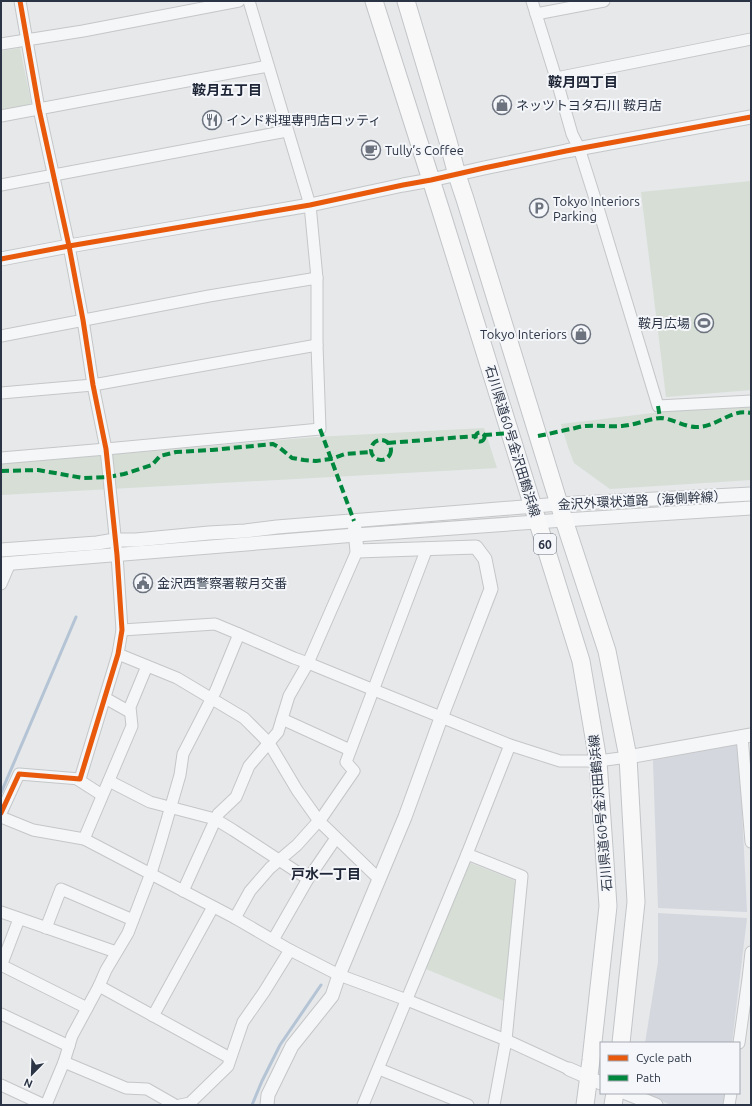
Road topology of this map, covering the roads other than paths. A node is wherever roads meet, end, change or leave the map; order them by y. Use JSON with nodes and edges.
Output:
{"nodes":[{"id":1,"x":20,"y":1,"type":"edge"},
{"id":2,"x":240,"y":1,"type":"edge"},
{"id":3,"x":249,"y":1,"type":"edge"},
{"id":4,"x":374,"y":1,"type":"edge"},
{"id":5,"x":406,"y":1,"type":"edge"},
{"id":6,"x":532,"y":1,"type":"edge"},
{"id":7,"x":604,"y":1,"type":"edge"},
{"id":8,"x":536,"y":14,"type":"junction"},
{"id":9,"x":27,"y":39,"type":"junction"},
{"id":10,"x":751,"y":39,"type":"edge"},
{"id":11,"x":1,"y":44,"type":"edge"},
{"id":12,"x":268,"y":66,"type":"junction"},
{"id":13,"x":556,"y":78,"type":"junction"},
{"id":14,"x":39,"y":109,"type":"junction"},
{"id":15,"x":1,"y":116,"type":"edge"},
{"id":16,"x":751,"y":117,"type":"edge"},
{"id":17,"x":287,"y":131,"type":"junction"},
{"id":18,"x":579,"y":148,"type":"junction"},
{"id":19,"x":54,"y":174,"type":"junction"},
{"id":20,"x":457,"y":175,"type":"junction"},
{"id":21,"x":431,"y":180,"type":"junction"},
{"id":22,"x":1,"y":185,"type":"edge"},
{"id":23,"x":310,"y":205,"type":"junction"},
{"id":24,"x":69,"y":246,"type":"junction"},
{"id":25,"x":1,"y":259,"type":"edge"},
{"id":26,"x":317,"y":278,"type":"junction"},
{"id":27,"x":83,"y":320,"type":"junction"},
{"id":28,"x":1,"y":336,"type":"edge"},
{"id":29,"x":317,"y":345,"type":"junction"},
{"id":30,"x":93,"y":385,"type":"junction"},
{"id":31,"x":1,"y":393,"type":"edge"},
{"id":32,"x":751,"y":401,"type":"edge"},
{"id":33,"x":106,"y":449,"type":"junction"},
{"id":34,"x":1,"y":458,"type":"edge"},
{"id":35,"x":751,"y":494,"type":"edge"},
{"id":36,"x":533,"y":506,"type":"junction"},
{"id":37,"x":751,"y":508,"type":"edge"},
{"id":38,"x":562,"y":512,"type":"junction"},
{"id":39,"x":354,"y":521,"type":"junction"},
{"id":40,"x":538,"y":522,"type":"junction"},
{"id":41,"x":356,"y":535,"type":"junction"},
{"id":42,"x":115,"y":540,"type":"junction"},
{"id":43,"x":427,"y":548,"type":"junction"},
{"id":44,"x":1,"y":550,"type":"edge"},
{"id":45,"x":357,"y":551,"type":"junction"},
{"id":46,"x":117,"y":555,"type":"junction"},
{"id":47,"x":5,"y":564,"type":"edge"},
{"id":48,"x":1,"y":584,"type":"edge"},
{"id":49,"x":122,"y":630,"type":"junction"},
{"id":50,"x":239,"y":634,"type":"junction"},
{"id":51,"x":118,"y":654,"type":"junction"},
{"id":52,"x":308,"y":663,"type":"junction"},
{"id":53,"x":147,"y":666,"type":"junction"},
{"id":54,"x":374,"y":690,"type":"junction"},
{"id":55,"x":105,"y":698,"type":"junction"},
{"id":56,"x":212,"y":698,"type":"junction"},
{"id":57,"x":130,"y":712,"type":"junction"},
{"id":58,"x":441,"y":718,"type":"junction"},
{"id":59,"x":282,"y":719,"type":"junction"},
{"id":60,"x":746,"y":735,"type":"edge"},
{"id":61,"x":269,"y":743,"type":"junction"},
{"id":62,"x":510,"y":745,"type":"junction"},
{"id":63,"x":350,"y":750,"type":"junction"},
{"id":64,"x":628,"y":757,"type":"junction"},
{"id":65,"x":598,"y":761,"type":"junction"},
{"id":66,"x":77,"y":779,"type":"junction"},
{"id":67,"x":109,"y":781,"type":"junction"},
{"id":68,"x":102,"y":795,"type":"junction"},
{"id":69,"x":171,"y":808,"type":"junction"},
{"id":70,"x":1,"y":813,"type":"edge"},
{"id":71,"x":1,"y":817,"type":"edge"},
{"id":72,"x":215,"y":820,"type":"junction"},
{"id":73,"x":319,"y":821,"type":"junction"},
{"id":74,"x":336,"y":838,"type":"junction"},
{"id":75,"x":84,"y":839,"type":"junction"},
{"id":76,"x":751,"y":842,"type":"edge"},
{"id":77,"x":467,"y":854,"type":"junction"},
{"id":78,"x":279,"y":860,"type":"junction"},
{"id":79,"x":151,"y":873,"type":"junction"},
{"id":80,"x":308,"y":879,"type":"junction"},
{"id":81,"x":379,"y":879,"type":"junction"},
{"id":82,"x":183,"y":891,"type":"junction"},
{"id":83,"x":213,"y":906,"type":"junction"},
{"id":84,"x":1,"y":912,"type":"edge"},
{"id":85,"x":235,"y":918,"type":"junction"},
{"id":86,"x":19,"y":919,"type":"junction"},
{"id":87,"x":133,"y":920,"type":"junction"},
{"id":88,"x":46,"y":928,"type":"junction"},
{"id":89,"x":273,"y":940,"type":"junction"},
{"id":90,"x":290,"y":950,"type":"junction"},
{"id":91,"x":116,"y":952,"type":"junction"},
{"id":92,"x":751,"y":952,"type":"edge"},
{"id":93,"x":1,"y":966,"type":"edge"},
{"id":94,"x":339,"y":975,"type":"junction"},
{"id":95,"x":750,"y":980,"type":"edge"},
{"id":96,"x":99,"y":986,"type":"junction"},
{"id":97,"x":407,"y":1000,"type":"junction"},
{"id":98,"x":87,"y":1008,"type":"junction"},
{"id":99,"x":1,"y":1014,"type":"edge"},
{"id":100,"x":153,"y":1016,"type":"junction"},
{"id":101,"x":506,"y":1040,"type":"junction"},
{"id":102,"x":621,"y":1042,"type":"edge"},
{"id":103,"x":739,"y":1042,"type":"edge"},
{"id":104,"x":69,"y":1046,"type":"junction"},
{"id":105,"x":230,"y":1058,"type":"junction"},
{"id":106,"x":64,"y":1062,"type":"junction"},
{"id":107,"x":379,"y":1069,"type":"junction"},
{"id":108,"x":569,"y":1070,"type":"joint"},
{"id":109,"x":595,"y":1081,"type":"edge"},
{"id":110,"x":1,"y":1085,"type":"edge"},
{"id":111,"x":615,"y":1094,"type":"edge"},
{"id":112,"x":628,"y":1094,"type":"edge"},
{"id":113,"x":731,"y":1094,"type":"edge"},
{"id":114,"x":174,"y":1104,"type":"edge"},
{"id":115,"x":45,"y":1105,"type":"edge"},
{"id":116,"x":267,"y":1105,"type":"edge"},
{"id":117,"x":363,"y":1105,"type":"edge"},
{"id":118,"x":468,"y":1105,"type":"edge"},
{"id":119,"x":494,"y":1105,"type":"edge"},
{"id":120,"x":585,"y":1105,"type":"edge"},
{"id":121,"x":613,"y":1105,"type":"edge"},
{"id":122,"x":656,"y":1105,"type":"edge"},
{"id":123,"x":729,"y":1105,"type":"edge"}],
"edges":[{"from":1,"to":9,"type":"street"},
{"from":2,"to":9,"type":"street"},
{"from":3,"to":12,"type":"street"},
{"from":4,"to":21,"type":"main road","name":"石川県道60号金沢田鶴浜線","number":"60"},
{"from":5,"to":20,"type":"main road","name":"石川県道60号金沢田鶴浜線","number":"60"},
{"from":6,"to":8,"type":"street"},
{"from":7,"to":8,"type":"street"},
{"from":8,"to":13,"type":"street"},
{"from":9,"to":11,"type":"street"},
{"from":9,"to":14,"type":"street"},
{"from":10,"to":13,"type":"street"},
{"from":12,"to":14,"type":"street"},
{"from":12,"to":17,"type":"street"},
{"from":13,"to":18,"type":"street"},
{"from":14,"to":15,"type":"street"},
{"from":14,"to":19,"type":"street"},
{"from":16,"to":18,"type":"street"},
{"from":17,"to":19,"type":"street"},
{"from":17,"to":23,"type":"street"},
{"from":18,"to":20,"type":"street"},
{"from":18,"to":32,"type":"street"},
{"from":19,"to":22,"type":"street"},
{"from":19,"to":24,"type":"street"},
{"from":20,"to":21,"type":"street"},
{"from":20,"to":38,"type":"main road","name":"石川県道60号金沢田鶴浜線","number":"60"},
{"from":21,"to":23,"type":"street"},
{"from":21,"to":36,"type":"main road","name":"石川県道60号金沢田鶴浜線","number":"60"},
{"from":23,"to":24,"type":"street"},
{"from":23,"to":26,"type":"street"},
{"from":24,"to":25,"type":"street"},
{"from":24,"to":27,"type":"street"},
{"from":26,"to":27,"type":"street"},
{"from":26,"to":29,"type":"street"},
{"from":27,"to":28,"type":"street"},
{"from":27,"to":30,"type":"street"},
{"from":29,"to":30,"type":"street"},
{"from":29,"to":33,"type":"street"},
{"from":30,"to":31,"type":"street"},
{"from":30,"to":33,"type":"street"},
{"from":33,"to":34,"type":"street"},
{"from":33,"to":42,"type":"street"},
{"from":35,"to":38,"type":"street","name":"金沢外環状道路（海側幹線）"},
{"from":36,"to":38,"type":"street","name":"金沢外環状道路（海側幹線）"},
{"from":36,"to":39,"type":"street","name":"金沢外環状道路（海側幹線）"},
{"from":36,"to":40,"type":"main road","name":"石川県道60号金沢田鶴浜線","number":"60"},
{"from":37,"to":38,"type":"street","name":"金沢外環状道路（海側幹線）"},
{"from":38,"to":40,"type":"street","name":"金沢外環状道路（海側幹線）"},
{"from":38,"to":64,"type":"main road","name":"石川県道60号金沢田鶴浜線","number":"60"},
{"from":39,"to":41,"type":"street"},
{"from":39,"to":42,"type":"street","name":"金沢外環状道路（海側幹線）"},
{"from":40,"to":41,"type":"street","name":"金沢外環状道路（海側幹線）"},
{"from":40,"to":65,"type":"main road","name":"石川県道60号金沢田鶴浜線","number":"60"},
{"from":41,"to":45,"type":"street"},
{"from":41,"to":46,"type":"street","name":"金沢外環状道路（海側幹線）"},
{"from":42,"to":44,"type":"street","name":"金沢外環状道路（海側幹線）"},
{"from":42,"to":46,"type":"street"},
{"from":43,"to":45,"type":"street"},
{"from":43,"to":54,"type":"street"},
{"from":43,"to":58,"type":"street"},
{"from":45,"to":52,"type":"street"},
{"from":46,"to":47,"type":"street","name":"金沢外環状道路（海側幹線）"},
{"from":46,"to":49,"type":"street"},
{"from":47,"to":48,"type":"street"},
{"from":49,"to":50,"type":"street"},
{"from":49,"to":51,"type":"street"},
{"from":50,"to":52,"type":"street"},
{"from":50,"to":56,"type":"street"},
{"from":51,"to":53,"type":"street"},
{"from":51,"to":55,"type":"street"},
{"from":52,"to":54,"type":"street"},
{"from":52,"to":59,"type":"street"},
{"from":53,"to":56,"type":"street"},
{"from":53,"to":57,"type":"street"},
{"from":54,"to":58,"type":"street"},
{"from":54,"to":63,"type":"street"},
{"from":55,"to":57,"type":"street"},
{"from":55,"to":66,"type":"street"},
{"from":56,"to":61,"type":"street"},
{"from":56,"to":69,"type":"street"},
{"from":57,"to":67,"type":"street"},
{"from":58,"to":62,"type":"street"},
{"from":58,"to":81,"type":"street"},
{"from":59,"to":61,"type":"street"},
{"from":59,"to":63,"type":"street"},
{"from":60,"to":64,"type":"street"},
{"from":60,"to":76,"type":"street"},
{"from":61,"to":72,"type":"street"},
{"from":61,"to":73,"type":"street"},
{"from":62,"to":65,"type":"street"},
{"from":62,"to":77,"type":"street"},
{"from":63,"to":73,"type":"street"},
{"from":64,"to":65,"type":"street"},
{"from":64,"to":102,"type":"main road","name":"石川県道60号金沢田鶴浜線","number":"60"},
{"from":65,"to":109,"type":"main road","name":"石川県道60号金沢田鶴浜線","number":"60"},
{"from":66,"to":68,"type":"street"},
{"from":66,"to":70,"type":"street"},
{"from":67,"to":68,"type":"street"},
{"from":67,"to":69,"type":"street"},
{"from":68,"to":75,"type":"street"},
{"from":69,"to":72,"type":"street"},
{"from":69,"to":79,"type":"street"},
{"from":71,"to":75,"type":"street"},
{"from":72,"to":78,"type":"street"},
{"from":72,"to":82,"type":"street"},
{"from":73,"to":74,"type":"street"},
{"from":73,"to":78,"type":"street"},
{"from":74,"to":80,"type":"street"},
{"from":74,"to":81,"type":"street"},
{"from":75,"to":79,"type":"street"},
{"from":77,"to":97,"type":"street"},
{"from":77,"to":101,"type":"street"},
{"from":78,"to":80,"type":"street"},
{"from":78,"to":85,"type":"street"},
{"from":79,"to":82,"type":"street"},
{"from":79,"to":87,"type":"street"},
{"from":80,"to":89,"type":"street"},
{"from":81,"to":94,"type":"street"},
{"from":82,"to":83,"type":"street"},
{"from":83,"to":85,"type":"street"},
{"from":83,"to":100,"type":"street"},
{"from":84,"to":86,"type":"street"},
{"from":85,"to":89,"type":"street"},
{"from":86,"to":88,"type":"street"},
{"from":86,"to":93,"type":"street"},
{"from":87,"to":88,"type":"street"},
{"from":87,"to":91,"type":"street"},
{"from":88,"to":91,"type":"street"},
{"from":89,"to":90,"type":"street"},
{"from":90,"to":94,"type":"street"},
{"from":90,"to":105,"type":"street"},
{"from":91,"to":96,"type":"street"},
{"from":92,"to":95,"type":"street"},
{"from":93,"to":98,"type":"street"},
{"from":94,"to":97,"type":"street"},
{"from":94,"to":116,"type":"street"},
{"from":95,"to":103,"type":"street"},
{"from":96,"to":98,"type":"street"},
{"from":96,"to":100,"type":"street"},
{"from":97,"to":101,"type":"street"},
{"from":97,"to":107,"type":"street"},
{"from":98,"to":104,"type":"street"},
{"from":99,"to":104,"type":"street"},
{"from":100,"to":105,"type":"street"},
{"from":101,"to":108,"type":"street"},
{"from":101,"to":119,"type":"street"},
{"from":104,"to":106,"type":"street"},
{"from":105,"to":114,"type":"street"},
{"from":106,"to":114,"type":"street"},
{"from":106,"to":115,"type":"street"},
{"from":107,"to":117,"type":"street"},
{"from":107,"to":118,"type":"street"},
{"from":108,"to":109,"type":"street"},
{"from":109,"to":120,"type":"main road","name":"石川県道60号金沢田鶴浜線","number":"60"},
{"from":110,"to":115,"type":"street"},
{"from":111,"to":121,"type":"main road"},
{"from":112,"to":122,"type":"street"},
{"from":113,"to":123,"type":"street"}]}
